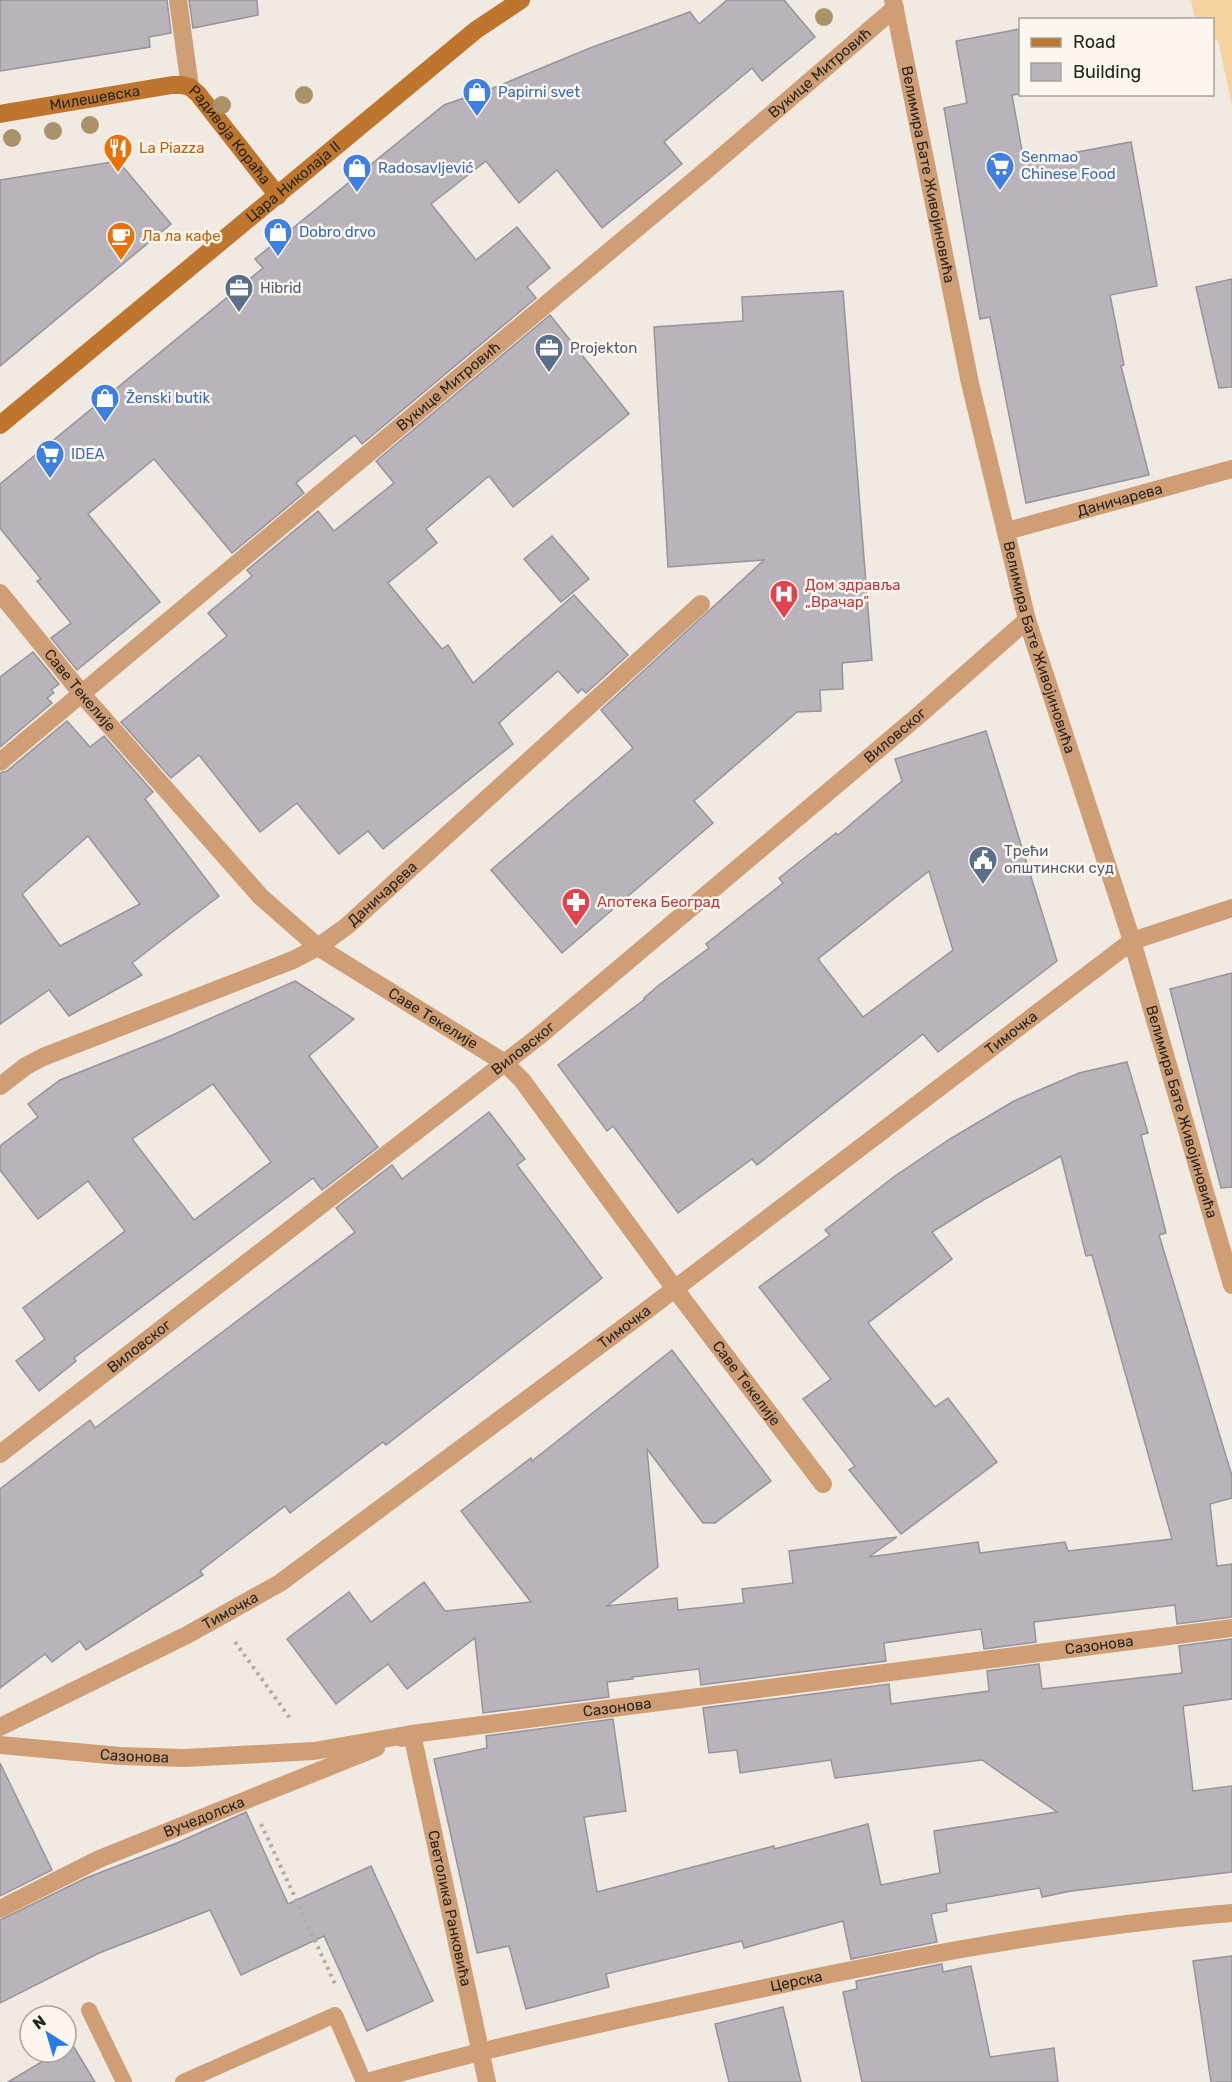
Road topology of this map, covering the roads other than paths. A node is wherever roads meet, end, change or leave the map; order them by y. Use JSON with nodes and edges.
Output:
{"nodes":[{"id":1,"x":178,"y":0,"type":"edge"},
{"id":2,"x":521,"y":0,"type":"edge"},
{"id":3,"x":894,"y":4,"type":"edge"},
{"id":4,"x":190,"y":87,"type":"junction"},
{"id":5,"x":0,"y":114,"type":"edge"},
{"id":6,"x":278,"y":196,"type":"junction"},
{"id":7,"x":0,"y":425,"type":"edge"},
{"id":8,"x":1232,"y":469,"type":"edge"},
{"id":9,"x":1006,"y":531,"type":"junction"},
{"id":10,"x":0,"y":593,"type":"edge"},
{"id":11,"x":701,"y":604,"type":"dead end"},
{"id":12,"x":1027,"y":620,"type":"junction"},
{"id":13,"x":81,"y":692,"type":"junction"},
{"id":14,"x":0,"y":762,"type":"edge"},
{"id":15,"x":1232,"y":908,"type":"edge"},
{"id":16,"x":1132,"y":941,"type":"junction"},
{"id":17,"x":318,"y":947,"type":"junction"},
{"id":18,"x":505,"y":1063,"type":"junction"},
{"id":19,"x":0,"y":1086,"type":"edge"},
{"id":20,"x":1224,"y":1227,"type":"edge"},
{"id":21,"x":1232,"y":1285,"type":"edge"},
{"id":22,"x":675,"y":1289,"type":"junction"},
{"id":23,"x":0,"y":1454,"type":"edge"},
{"id":24,"x":823,"y":1484,"type":"dead end"},
{"id":25,"x":1232,"y":1628,"type":"edge"},
{"id":26,"x":0,"y":1727,"type":"edge"},
{"id":27,"x":411,"y":1734,"type":"junction"},
{"id":28,"x":0,"y":1744,"type":"edge"},
{"id":29,"x":0,"y":1909,"type":"edge"},
{"id":30,"x":1232,"y":1913,"type":"edge"},
{"id":31,"x":89,"y":2010,"type":"dead end"},
{"id":32,"x":479,"y":2051,"type":"junction"},
{"id":33,"x":124,"y":2082,"type":"edge"},
{"id":34,"x":183,"y":2082,"type":"edge"},
{"id":35,"x":365,"y":2082,"type":"edge"},
{"id":36,"x":487,"y":2082,"type":"edge"}],
"edges":[{"from":1,"to":4,"type":"street","name":"Радивоја Кораћа"},
{"from":2,"to":6,"type":"main road","name":"Цара Николаја II"},
{"from":3,"to":9,"type":"street","name":"Велимира Бате Живојиновића"},
{"from":3,"to":13,"type":"street","name":"Вукице Митровић"},
{"from":4,"to":5,"type":"main road","name":"Милешевска"},
{"from":4,"to":6,"type":"main road","name":"Радивоја Кораћа"},
{"from":6,"to":7,"type":"main road","name":"Цара Николаја II"},
{"from":8,"to":9,"type":"street","name":"Даничарева"},
{"from":9,"to":12,"type":"street","name":"Велимира Бате Живојиновића"},
{"from":10,"to":13,"type":"street","name":"Саве Текелије"},
{"from":11,"to":17,"type":"street","name":"Даничарева"},
{"from":12,"to":16,"type":"street","name":"Велимира Бате Живојиновића"},
{"from":12,"to":18,"type":"street","name":"Виловског"},
{"from":13,"to":14,"type":"street","name":"Вукице Митровић"},
{"from":13,"to":17,"type":"street","name":"Саве Текелије"},
{"from":15,"to":16,"type":"street","name":"Тимочка"},
{"from":16,"to":20,"type":"street","name":"Велимира Бате Живојиновића"},
{"from":16,"to":22,"type":"street","name":"Тимочка"},
{"from":17,"to":18,"type":"street","name":"Саве Текелије"},
{"from":17,"to":19,"type":"street","name":"Даничарева"},
{"from":18,"to":22,"type":"street","name":"Саве Текелије"},
{"from":18,"to":23,"type":"street","name":"Виловског"},
{"from":20,"to":21,"type":"street","name":"Велимира Бате Живојиновића"},
{"from":22,"to":24,"type":"street","name":"Саве Текелије"},
{"from":22,"to":26,"type":"street","name":"Тимочка"},
{"from":25,"to":27,"type":"street","name":"Сазонова"},
{"from":27,"to":28,"type":"street","name":"Сазонова"},
{"from":27,"to":29,"type":"street","name":"Вучедолска"},
{"from":27,"to":32,"type":"street","name":"Светолика Ранковића"},
{"from":30,"to":32,"type":"street","name":"Церска"},
{"from":31,"to":33,"type":"lane"},
{"from":32,"to":35,"type":"street","name":"Церска"},
{"from":32,"to":36,"type":"street","name":"Светолика Ранковића"},
{"from":34,"to":35,"type":"lane"}]}
